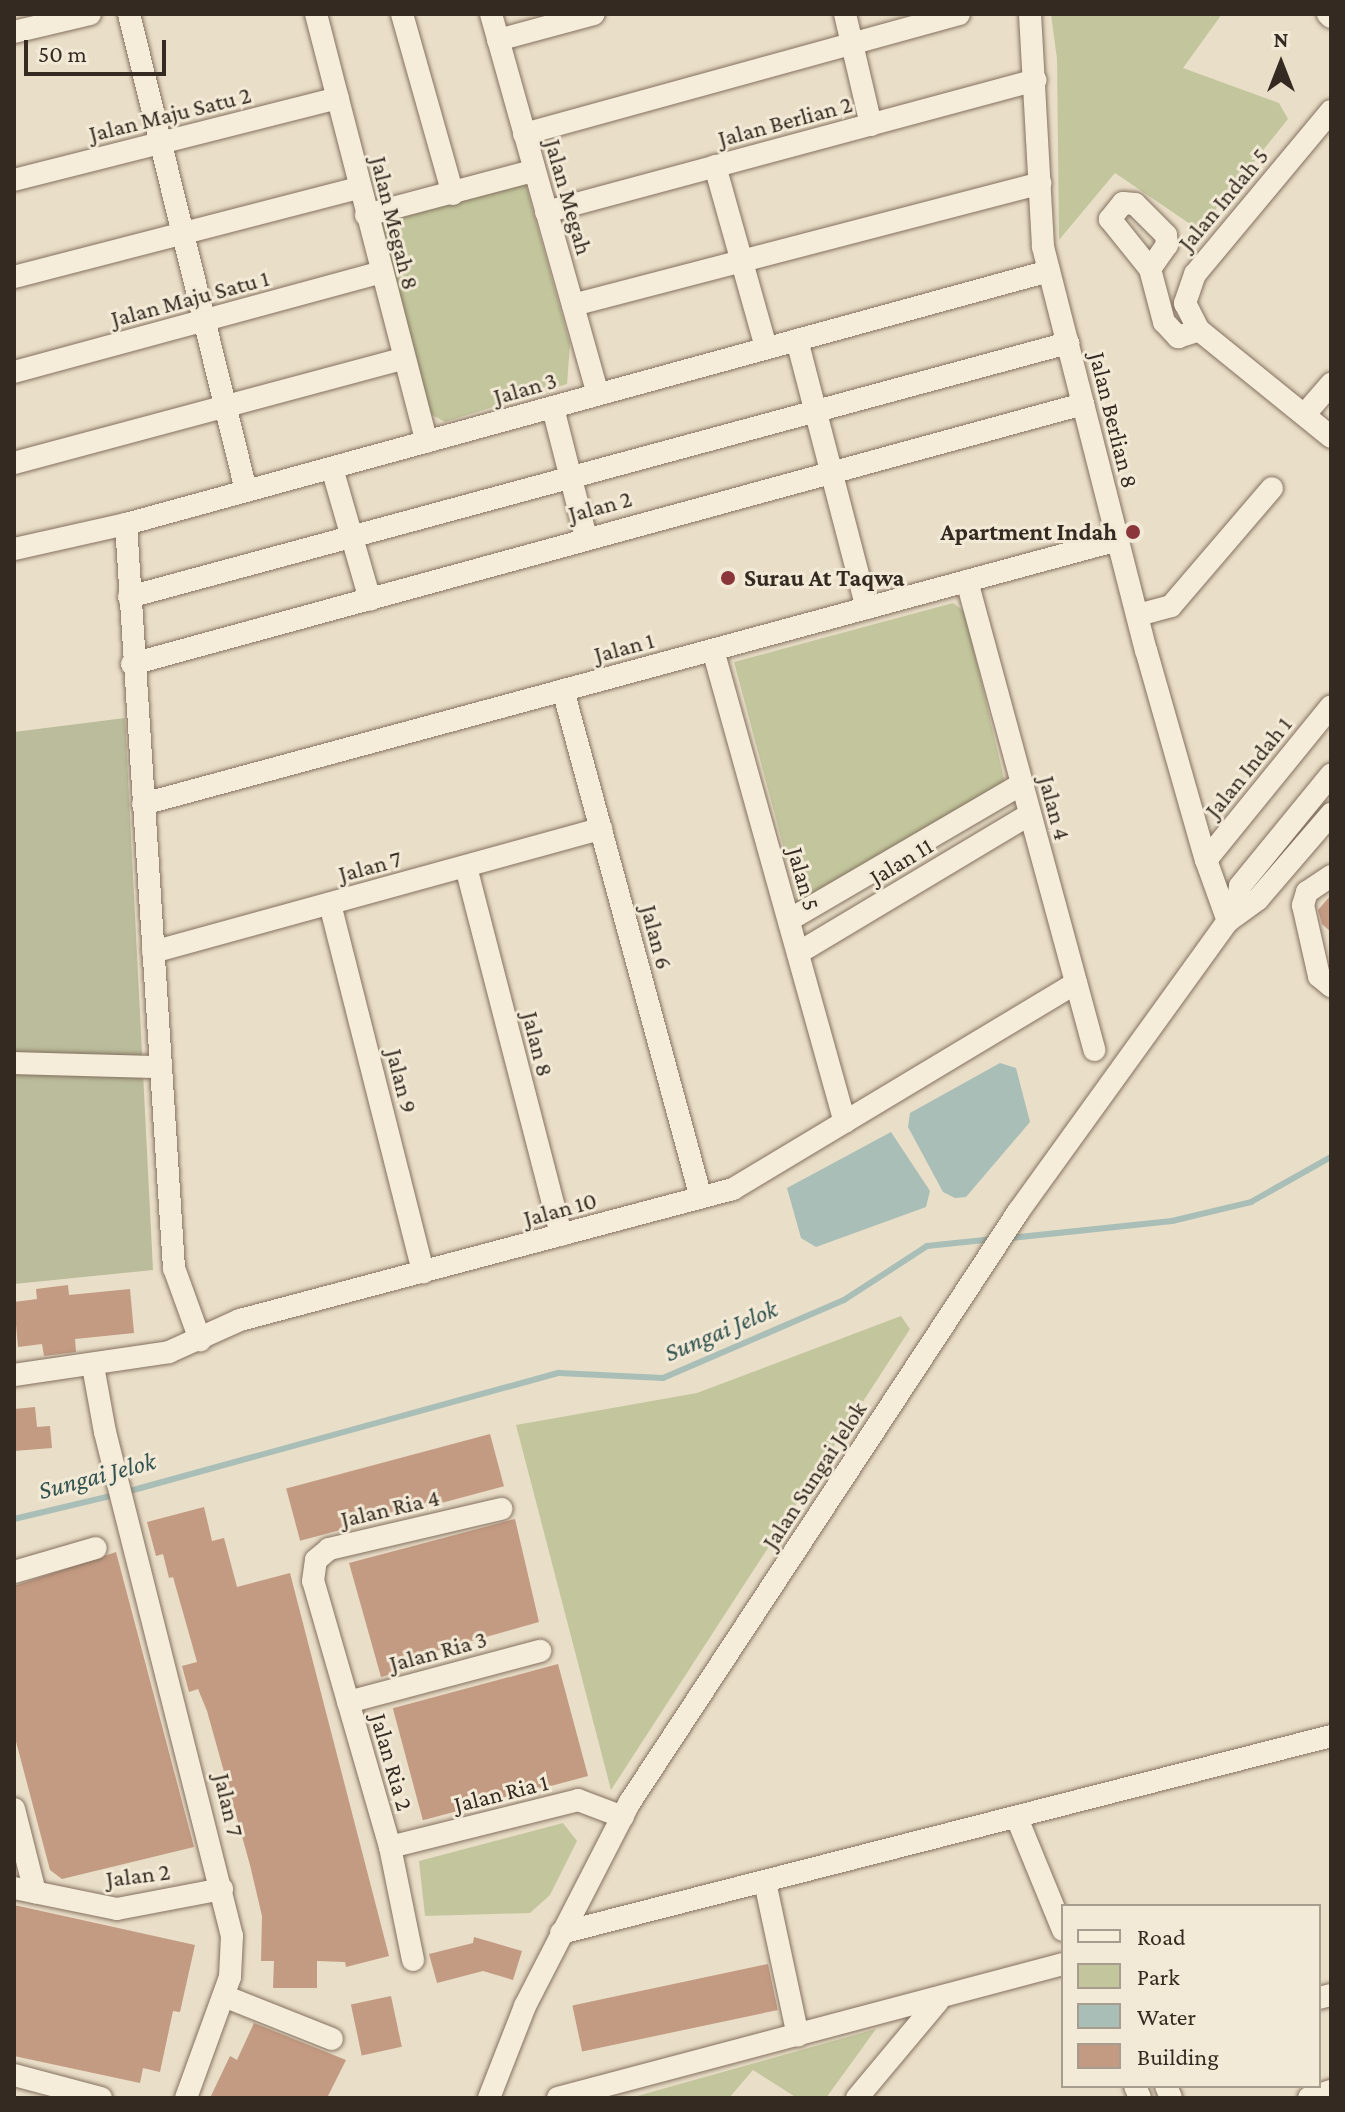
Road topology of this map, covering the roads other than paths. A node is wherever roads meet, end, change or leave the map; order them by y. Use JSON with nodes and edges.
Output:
{"nodes":[{"id":1,"x":90,"y":14,"type":"edge"},
{"id":2,"x":129,"y":14,"type":"edge"},
{"id":3,"x":317,"y":14,"type":"edge"},
{"id":4,"x":402,"y":14,"type":"edge"},
{"id":5,"x":491,"y":14,"type":"edge"},
{"id":6,"x":594,"y":14,"type":"edge"},
{"id":7,"x":845,"y":14,"type":"edge"},
{"id":8,"x":959,"y":14,"type":"edge"},
{"id":9,"x":1030,"y":14,"type":"edge"},
{"id":10,"x":14,"y":32,"type":"edge"},
{"id":11,"x":498,"y":40,"type":"junction"},
{"id":12,"x":851,"y":44,"type":"junction"},
{"id":13,"x":1036,"y":80,"type":"junction"},
{"id":14,"x":338,"y":98,"type":"junction"},
{"id":15,"x":1328,"y":120,"type":"edge"},
{"id":16,"x":871,"y":125,"type":"junction"},
{"id":17,"x":524,"y":134,"type":"junction"},
{"id":18,"x":161,"y":143,"type":"junction"},
{"id":19,"x":715,"y":166,"type":"junction"},
{"id":20,"x":533,"y":171,"type":"junction"},
{"id":21,"x":14,"y":180,"type":"edge"},
{"id":22,"x":1040,"y":183,"type":"junction"},
{"id":23,"x":359,"y":188,"type":"junction"},
{"id":24,"x":453,"y":194,"type":"junction"},
{"id":25,"x":546,"y":212,"type":"junction"},
{"id":26,"x":366,"y":215,"type":"junction"},
{"id":27,"x":185,"y":235,"type":"junction"},
{"id":28,"x":744,"y":263,"type":"junction"},
{"id":29,"x":1150,"y":269,"type":"dead end"},
{"id":30,"x":1049,"y":271,"type":"junction"},
{"id":31,"x":379,"y":273,"type":"junction"},
{"id":32,"x":14,"y":277,"type":"edge"},
{"id":33,"x":573,"y":305,"type":"junction"},
{"id":34,"x":206,"y":322,"type":"junction"},
{"id":35,"x":1199,"y":330,"type":"junction"},
{"id":36,"x":797,"y":340,"type":"junction"},
{"id":37,"x":1068,"y":343,"type":"junction"},
{"id":38,"x":766,"y":347,"type":"junction"},
{"id":39,"x":403,"y":359,"type":"junction"},
{"id":40,"x":14,"y":372,"type":"edge"},
{"id":41,"x":1331,"y":384,"type":"edge"},
{"id":42,"x":598,"y":394,"type":"junction"},
{"id":43,"x":1083,"y":404,"type":"junction"},
{"id":44,"x":225,"y":408,"type":"junction"},
{"id":45,"x":553,"y":408,"type":"junction"},
{"id":46,"x":816,"y":411,"type":"junction"},
{"id":47,"x":1305,"y":414,"type":"junction"},
{"id":48,"x":1331,"y":437,"type":"edge"},
{"id":49,"x":427,"y":442,"type":"junction"},
{"id":50,"x":14,"y":463,"type":"edge"},
{"id":51,"x":332,"y":468,"type":"junction"},
{"id":52,"x":833,"y":470,"type":"junction"},
{"id":53,"x":569,"y":478,"type":"junction"},
{"id":54,"x":1272,"y":488,"type":"dead end"},
{"id":55,"x":246,"y":491,"type":"junction"},
{"id":56,"x":126,"y":524,"type":"junction"},
{"id":57,"x":351,"y":535,"type":"junction"},
{"id":58,"x":586,"y":537,"type":"junction"},
{"id":59,"x":1118,"y":540,"type":"junction"},
{"id":60,"x":14,"y":549,"type":"edge"},
{"id":61,"x":967,"y":581,"type":"junction"},
{"id":62,"x":129,"y":597,"type":"junction"},
{"id":63,"x":370,"y":600,"type":"junction"},
{"id":64,"x":867,"y":608,"type":"junction"},
{"id":65,"x":1138,"y":615,"type":"junction"},
{"id":66,"x":713,"y":650,"type":"junction"},
{"id":67,"x":132,"y":664,"type":"junction"},
{"id":68,"x":563,"y":690,"type":"junction"},
{"id":69,"x":1331,"y":706,"type":"edge"},
{"id":70,"x":1331,"y":775,"type":"edge"},
{"id":71,"x":1022,"y":784,"type":"junction"},
{"id":72,"x":143,"y":804,"type":"junction"},
{"id":73,"x":1030,"y":814,"type":"junction"},
{"id":74,"x":1331,"y":814,"type":"edge"},
{"id":75,"x":601,"y":829,"type":"junction"},
{"id":76,"x":1206,"y":860,"type":"junction"},
{"id":77,"x":466,"y":867,"type":"junction"},
{"id":78,"x":1331,"y":876,"type":"edge"},
{"id":79,"x":330,"y":904,"type":"junction"},
{"id":80,"x":1232,"y":916,"type":"junction"},
{"id":81,"x":789,"y":920,"type":"junction"},
{"id":82,"x":153,"y":952,"type":"junction"},
{"id":83,"x":798,"y":953,"type":"junction"},
{"id":84,"x":1076,"y":983,"type":"junction"},
{"id":85,"x":1331,"y":986,"type":"edge"},
{"id":86,"x":1094,"y":1050,"type":"dead end"},
{"id":87,"x":14,"y":1063,"type":"edge"},
{"id":88,"x":160,"y":1067,"type":"junction"},
{"id":89,"x":845,"y":1122,"type":"junction"},
{"id":90,"x":701,"y":1198,"type":"junction"},
{"id":91,"x":561,"y":1235,"type":"junction"},
{"id":92,"x":423,"y":1272,"type":"junction"},
{"id":93,"x":200,"y":1340,"type":"junction"},
{"id":94,"x":93,"y":1366,"type":"junction"},
{"id":95,"x":14,"y":1375,"type":"edge"},
{"id":96,"x":501,"y":1509,"type":"dead end"},
{"id":97,"x":96,"y":1548,"type":"dead end"},
{"id":98,"x":14,"y":1572,"type":"edge"},
{"id":99,"x":313,"y":1581,"type":"joint"},
{"id":100,"x":540,"y":1651,"type":"dead end"},
{"id":101,"x":348,"y":1702,"type":"junction"},
{"id":102,"x":1331,"y":1736,"type":"edge"},
{"id":103,"x":14,"y":1809,"type":"edge"},
{"id":104,"x":623,"y":1817,"type":"junction"},
{"id":105,"x":1017,"y":1818,"type":"junction"},
{"id":106,"x":390,"y":1847,"type":"junction"},
{"id":107,"x":765,"y":1882,"type":"junction"},
{"id":108,"x":222,"y":1889,"type":"junction"},
{"id":109,"x":25,"y":1890,"type":"edge"},
{"id":110,"x":1061,"y":1925,"type":"edge"},
{"id":111,"x":561,"y":1933,"type":"junction"},
{"id":112,"x":413,"y":1960,"type":"dead end"},
{"id":113,"x":1061,"y":1965,"type":"edge"},
{"id":114,"x":224,"y":1996,"type":"junction"},
{"id":115,"x":938,"y":2001,"type":"junction"},
{"id":116,"x":798,"y":2036,"type":"junction"},
{"id":117,"x":332,"y":2039,"type":"dead end"},
{"id":118,"x":14,"y":2075,"type":"edge"},
{"id":119,"x":1331,"y":2091,"type":"edge"},
{"id":120,"x":101,"y":2098,"type":"edge"},
{"id":121,"x":186,"y":2098,"type":"edge"},
{"id":122,"x":489,"y":2098,"type":"edge"},
{"id":123,"x":558,"y":2098,"type":"edge"},
{"id":124,"x":857,"y":2098,"type":"edge"},
{"id":125,"x":1309,"y":2098,"type":"edge"}],
"edges":[{"from":1,"to":10,"type":"street"},
{"from":2,"to":18,"type":"street"},
{"from":3,"to":14,"type":"street","name":"Jalan Megah 8"},
{"from":4,"to":24,"type":"street"},
{"from":5,"to":11,"type":"street","name":"Jalan Megah"},
{"from":6,"to":11,"type":"street"},
{"from":7,"to":12,"type":"street"},
{"from":8,"to":12,"type":"street"},
{"from":9,"to":13,"type":"street","name":"Jalan Berlian 8"},
{"from":11,"to":17,"type":"street","name":"Jalan Megah"},
{"from":12,"to":16,"type":"street"},
{"from":12,"to":17,"type":"street"},
{"from":13,"to":16,"type":"street","name":"Jalan Berlian 2"},
{"from":13,"to":22,"type":"street","name":"Jalan Berlian 8"},
{"from":14,"to":18,"type":"street","name":"Jalan Maju Satu 2"},
{"from":14,"to":23,"type":"street","name":"Jalan Megah 8"},
{"from":15,"to":35,"type":"street","name":"Jalan Indah 5"},
{"from":16,"to":19,"type":"street","name":"Jalan Berlian 2"},
{"from":17,"to":20,"type":"street","name":"Jalan Megah"},
{"from":18,"to":21,"type":"street","name":"Jalan Maju Satu 2"},
{"from":18,"to":27,"type":"street"},
{"from":19,"to":25,"type":"street","name":"Jalan Berlian 2"},
{"from":19,"to":28,"type":"street"},
{"from":20,"to":24,"type":"street"},
{"from":20,"to":25,"type":"street","name":"Jalan Megah"},
{"from":22,"to":28,"type":"street"},
{"from":22,"to":30,"type":"street","name":"Jalan Berlian 8"},
{"from":23,"to":26,"type":"street","name":"Jalan Megah 8"},
{"from":23,"to":27,"type":"street"},
{"from":24,"to":26,"type":"street"},
{"from":25,"to":33,"type":"street","name":"Jalan Megah"},
{"from":26,"to":31,"type":"street","name":"Jalan Megah 8"},
{"from":27,"to":32,"type":"street"},
{"from":27,"to":34,"type":"street"},
{"from":28,"to":33,"type":"street"},
{"from":28,"to":38,"type":"street"},
{"from":29,"to":35,"type":"street"},
{"from":30,"to":36,"type":"street","name":"Jalan 3"},
{"from":30,"to":37,"type":"street","name":"Jalan Berlian 8"},
{"from":31,"to":34,"type":"street","name":"Jalan Maju Satu 1"},
{"from":31,"to":39,"type":"street","name":"Jalan Megah 8"},
{"from":33,"to":42,"type":"street","name":"Jalan Megah"},
{"from":34,"to":40,"type":"street","name":"Jalan Maju Satu 1"},
{"from":34,"to":44,"type":"street"},
{"from":35,"to":47,"type":"street"},
{"from":36,"to":38,"type":"street","name":"Jalan 3"},
{"from":36,"to":46,"type":"street"},
{"from":37,"to":43,"type":"street","name":"Jalan Berlian 8"},
{"from":37,"to":46,"type":"street"},
{"from":38,"to":42,"type":"street","name":"Jalan 3"},
{"from":39,"to":44,"type":"street"},
{"from":39,"to":49,"type":"street","name":"Jalan Megah 8"},
{"from":41,"to":47,"type":"street"},
{"from":42,"to":45,"type":"street","name":"Jalan 3"},
{"from":43,"to":52,"type":"street","name":"Jalan 2"},
{"from":43,"to":59,"type":"street","name":"Jalan Berlian 8"},
{"from":44,"to":50,"type":"street"},
{"from":44,"to":55,"type":"street"},
{"from":45,"to":49,"type":"street","name":"Jalan 3"},
{"from":45,"to":53,"type":"street"},
{"from":46,"to":52,"type":"street"},
{"from":46,"to":53,"type":"street"},
{"from":47,"to":48,"type":"street"},
{"from":49,"to":51,"type":"street","name":"Jalan 3"},
{"from":51,"to":55,"type":"street","name":"Jalan 3"},
{"from":51,"to":57,"type":"street"},
{"from":52,"to":58,"type":"street","name":"Jalan 2"},
{"from":52,"to":64,"type":"street"},
{"from":53,"to":57,"type":"street"},
{"from":53,"to":58,"type":"street"},
{"from":54,"to":65,"type":"street"},
{"from":55,"to":56,"type":"street","name":"Jalan 3"},
{"from":56,"to":60,"type":"street","name":"Jalan 3"},
{"from":56,"to":62,"type":"street"},
{"from":57,"to":62,"type":"street"},
{"from":57,"to":63,"type":"street"},
{"from":58,"to":63,"type":"street","name":"Jalan 2"},
{"from":59,"to":61,"type":"street","name":"Jalan 1"},
{"from":59,"to":65,"type":"street","name":"Jalan Berlian 8"},
{"from":61,"to":64,"type":"street","name":"Jalan 1"},
{"from":61,"to":71,"type":"street","name":"Jalan 4"},
{"from":62,"to":67,"type":"street"},
{"from":63,"to":67,"type":"street","name":"Jalan 2"},
{"from":64,"to":66,"type":"street","name":"Jalan 1"},
{"from":65,"to":76,"type":"street","name":"Jalan Berlian 8"},
{"from":66,"to":68,"type":"street","name":"Jalan 1"},
{"from":66,"to":81,"type":"street","name":"Jalan 5"},
{"from":67,"to":72,"type":"street"},
{"from":68,"to":72,"type":"street","name":"Jalan 1"},
{"from":68,"to":75,"type":"street","name":"Jalan 6"},
{"from":69,"to":76,"type":"street","name":"Jalan Indah 1"},
{"from":70,"to":80,"type":"street","name":"Jalan Sungai Jelok"},
{"from":71,"to":73,"type":"street","name":"Jalan 4"},
{"from":71,"to":81,"type":"street","name":"Jalan 11"},
{"from":72,"to":82,"type":"street"},
{"from":73,"to":83,"type":"street","name":"Jalan 11"},
{"from":73,"to":84,"type":"street","name":"Jalan 4"},
{"from":74,"to":80,"type":"street","name":"Jalan Sungai Jelok"},
{"from":75,"to":77,"type":"street","name":"Jalan 7"},
{"from":75,"to":90,"type":"street","name":"Jalan 6"},
{"from":76,"to":80,"type":"street","name":"Jalan Berlian 8"},
{"from":77,"to":79,"type":"street","name":"Jalan 7"},
{"from":77,"to":91,"type":"street","name":"Jalan 8"},
{"from":78,"to":85,"type":"street"},
{"from":79,"to":82,"type":"street","name":"Jalan 7"},
{"from":79,"to":92,"type":"street","name":"Jalan 9"},
{"from":80,"to":104,"type":"street","name":"Jalan Sungai Jelok"},
{"from":81,"to":83,"type":"street","name":"Jalan 5"},
{"from":82,"to":88,"type":"street"},
{"from":83,"to":89,"type":"street","name":"Jalan 5"},
{"from":84,"to":86,"type":"street","name":"Jalan 4"},
{"from":84,"to":89,"type":"street","name":"Jalan 10"},
{"from":87,"to":88,"type":"street"},
{"from":88,"to":93,"type":"street"},
{"from":89,"to":90,"type":"street","name":"Jalan 10"},
{"from":90,"to":91,"type":"street","name":"Jalan 10"},
{"from":91,"to":92,"type":"street","name":"Jalan 10"},
{"from":92,"to":93,"type":"street","name":"Jalan 10"},
{"from":93,"to":94,"type":"street","name":"Jalan 10"},
{"from":94,"to":95,"type":"street","name":"Jalan 10"},
{"from":94,"to":108,"type":"street","name":"Jalan 7"},
{"from":96,"to":99,"type":"street","name":"Jalan Ria 4"},
{"from":97,"to":98,"type":"street"},
{"from":99,"to":101,"type":"street","name":"Jalan Ria 2"},
{"from":100,"to":101,"type":"street","name":"Jalan Ria 3"},
{"from":101,"to":106,"type":"street","name":"Jalan Ria 2"},
{"from":102,"to":105,"type":"street"},
{"from":103,"to":109,"type":"street"},
{"from":104,"to":106,"type":"street","name":"Jalan Ria 1"},
{"from":104,"to":111,"type":"street","name":"Jalan Sungai Jelok"},
{"from":105,"to":107,"type":"street"},
{"from":105,"to":110,"type":"street"},
{"from":106,"to":112,"type":"street","name":"Jalan Ria 2"},
{"from":107,"to":111,"type":"street"},
{"from":107,"to":116,"type":"street"},
{"from":108,"to":109,"type":"street","name":"Jalan 2"},
{"from":108,"to":114,"type":"street","name":"Jalan 7"},
{"from":111,"to":122,"type":"street","name":"Jalan Sungai Jelok"},
{"from":113,"to":115,"type":"street"},
{"from":114,"to":117,"type":"street"},
{"from":114,"to":121,"type":"street","name":"Jalan 7"},
{"from":115,"to":116,"type":"street"},
{"from":115,"to":124,"type":"street"},
{"from":116,"to":123,"type":"street"},
{"from":118,"to":120,"type":"street"},
{"from":119,"to":125,"type":"street"}]}
